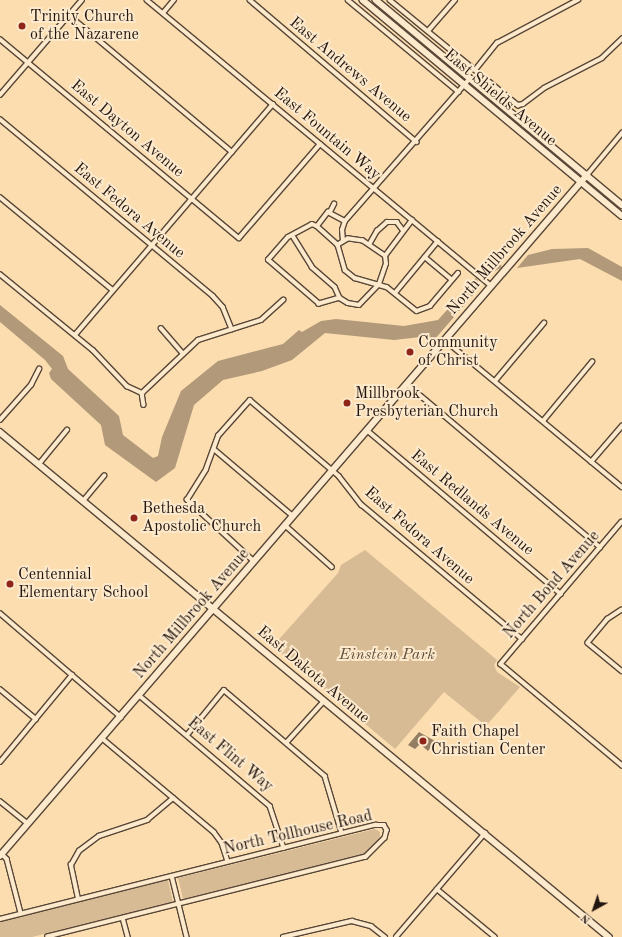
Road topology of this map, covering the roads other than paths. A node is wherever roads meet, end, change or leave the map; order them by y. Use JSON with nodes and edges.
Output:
{"nodes":[{"id":1,"x":82,"y":0,"type":"edge"},
{"id":2,"x":147,"y":0,"type":"edge"},
{"id":3,"x":174,"y":0,"type":"edge"},
{"id":4,"x":250,"y":0,"type":"edge"},
{"id":5,"x":348,"y":0,"type":"edge"},
{"id":6,"x":362,"y":0,"type":"edge"},
{"id":7,"x":376,"y":0,"type":"edge"},
{"id":8,"x":390,"y":0,"type":"edge"},
{"id":9,"x":455,"y":0,"type":"edge"},
{"id":10,"x":578,"y":0,"type":"edge"},
{"id":11,"x":370,"y":6,"type":"junction"},
{"id":12,"x":163,"y":13,"type":"junction"},
{"id":13,"x":69,"y":15,"type":"junction"},
{"id":14,"x":428,"y":31,"type":"junction"},
{"id":15,"x":0,"y":39,"type":"edge"},
{"id":16,"x":622,"y":39,"type":"edge"},
{"id":17,"x":28,"y":62,"type":"junction"},
{"id":18,"x":474,"y":70,"type":"junction"},
{"id":19,"x":470,"y":78,"type":"junction"},
{"id":20,"x":464,"y":85,"type":"junction"},
{"id":21,"x":459,"y":92,"type":"junction"},
{"id":22,"x":0,"y":95,"type":"edge"},
{"id":23,"x":272,"y":104,"type":"junction"},
{"id":24,"x":0,"y":119,"type":"edge"},
{"id":25,"x":622,"y":133,"type":"edge"},
{"id":26,"x":417,"y":142,"type":"junction"},
{"id":27,"x":320,"y":144,"type":"junction"},
{"id":28,"x":232,"y":152,"type":"junction"},
{"id":29,"x":587,"y":175,"type":"junction"},
{"id":30,"x":581,"y":182,"type":"junction"},
{"id":31,"x":376,"y":190,"type":"junction"},
{"id":32,"x":0,"y":197,"type":"edge"},
{"id":33,"x":192,"y":198,"type":"junction"},
{"id":34,"x":334,"y":204,"type":"dead end"},
{"id":35,"x":622,"y":205,"type":"edge"},
{"id":36,"x":330,"y":212,"type":"junction"},
{"id":37,"x":622,"y":216,"type":"edge"},
{"id":38,"x":412,"y":220,"type":"junction"},
{"id":39,"x":345,"y":221,"type":"junction"},
{"id":40,"x":317,"y":226,"type":"junction"},
{"id":41,"x":403,"y":230,"type":"junction"},
{"id":42,"x":294,"y":236,"type":"junction"},
{"id":43,"x":343,"y":241,"type":"junction"},
{"id":44,"x":438,"y":241,"type":"junction"},
{"id":45,"x":370,"y":243,"type":"junction"},
{"id":46,"x":152,"y":245,"type":"junction"},
{"id":47,"x":338,"y":245,"type":"junction"},
{"id":48,"x":385,"y":256,"type":"junction"},
{"id":49,"x":425,"y":256,"type":"junction"},
{"id":50,"x":458,"y":273,"type":"dead end"},
{"id":51,"x":0,"y":274,"type":"edge"},
{"id":52,"x":452,"y":280,"type":"junction"},
{"id":53,"x":379,"y":284,"type":"junction"},
{"id":54,"x":491,"y":286,"type":"junction"},
{"id":55,"x":113,"y":290,"type":"junction"},
{"id":56,"x":395,"y":293,"type":"junction"},
{"id":57,"x":340,"y":298,"type":"junction"},
{"id":58,"x":283,"y":300,"type":"dead end"},
{"id":59,"x":544,"y":323,"type":"dead end"},
{"id":60,"x":161,"y":328,"type":"dead end"},
{"id":61,"x":232,"y":329,"type":"junction"},
{"id":62,"x":75,"y":335,"type":"junction"},
{"id":63,"x":445,"y":340,"type":"junction"},
{"id":64,"x":183,"y":353,"type":"junction"},
{"id":65,"x":592,"y":362,"type":"dead end"},
{"id":66,"x":39,"y":369,"type":"dead end"},
{"id":67,"x":495,"y":381,"type":"junction"},
{"id":68,"x":406,"y":384,"type":"junction"},
{"id":69,"x":142,"y":393,"type":"junction"},
{"id":70,"x":144,"y":405,"type":"dead end"},
{"id":71,"x":0,"y":420,"type":"edge"},
{"id":72,"x":543,"y":421,"type":"junction"},
{"id":73,"x":622,"y":426,"type":"edge"},
{"id":74,"x":67,"y":430,"type":"dead end"},
{"id":75,"x":367,"y":430,"type":"junction"},
{"id":76,"x":0,"y":432,"type":"edge"},
{"id":77,"x":214,"y":449,"type":"junction"},
{"id":78,"x":591,"y":462,"type":"junction"},
{"id":79,"x":39,"y":464,"type":"junction"},
{"id":80,"x":333,"y":470,"type":"junction"},
{"id":81,"x":104,"y":476,"type":"dead end"},
{"id":82,"x":622,"y":487,"type":"edge"},
{"id":83,"x":83,"y":501,"type":"junction"},
{"id":84,"x":293,"y":516,"type":"junction"},
{"id":85,"x":622,"y":522,"type":"edge"},
{"id":86,"x":285,"y":525,"type":"junction"},
{"id":87,"x":600,"y":547,"type":"junction"},
{"id":88,"x":253,"y":561,"type":"junction"},
{"id":89,"x":332,"y":567,"type":"dead end"},
{"id":90,"x":561,"y":594,"type":"junction"},
{"id":91,"x":213,"y":608,"type":"junction"},
{"id":92,"x":622,"y":610,"type":"edge"},
{"id":93,"x":0,"y":613,"type":"edge"},
{"id":94,"x":522,"y":639,"type":"junction"},
{"id":95,"x":622,"y":671,"type":"edge"},
{"id":96,"x":72,"y":675,"type":"junction"},
{"id":97,"x":0,"y":689,"type":"edge"},
{"id":98,"x":139,"y":695,"type":"junction"},
{"id":99,"x":324,"y":701,"type":"junction"},
{"id":100,"x":121,"y":717,"type":"junction"},
{"id":101,"x":36,"y":719,"type":"junction"},
{"id":102,"x":187,"y":735,"type":"junction"},
{"id":103,"x":102,"y":738,"type":"junction"},
{"id":104,"x":287,"y":742,"type":"junction"},
{"id":105,"x":0,"y":762,"type":"edge"},
{"id":106,"x":622,"y":765,"type":"edge"},
{"id":107,"x":172,"y":798,"type":"junction"},
{"id":108,"x":0,"y":801,"type":"edge"},
{"id":109,"x":28,"y":824,"type":"junction"},
{"id":110,"x":110,"y":827,"type":"dead end"},
{"id":111,"x":111,"y":832,"type":"junction"},
{"id":112,"x":342,"y":833,"type":"junction"},
{"id":113,"x":485,"y":833,"type":"junction"},
{"id":114,"x":284,"y":848,"type":"junction"},
{"id":115,"x":1,"y":855,"type":"edge"},
{"id":116,"x":228,"y":861,"type":"junction"},
{"id":117,"x":172,"y":876,"type":"junction"},
{"id":118,"x":437,"y":889,"type":"junction"},
{"id":119,"x":78,"y":899,"type":"junction"},
{"id":120,"x":178,"y":904,"type":"junction"},
{"id":121,"x":21,"y":913,"type":"junction"},
{"id":122,"x":0,"y":918,"type":"edge"},
{"id":123,"x":123,"y":918,"type":"junction"},
{"id":124,"x":304,"y":932,"type":"junction"},
{"id":125,"x":48,"y":937,"type":"edge"},
{"id":126,"x":128,"y":937,"type":"edge"},
{"id":127,"x":187,"y":937,"type":"edge"},
{"id":128,"x":283,"y":937,"type":"edge"},
{"id":129,"x":305,"y":937,"type":"edge"},
{"id":130,"x":385,"y":937,"type":"edge"},
{"id":131,"x":396,"y":937,"type":"edge"},
{"id":132,"x":495,"y":937,"type":"edge"},
{"id":133,"x":609,"y":937,"type":"edge"}],
"edges":[{"from":1,"to":13,"type":"street"},
{"from":2,"to":12,"type":"street","name":"East Fountain Way"},
{"from":3,"to":12,"type":"street"},
{"from":4,"to":26,"type":"street","name":"East Andrews Avenue"},
{"from":5,"to":21,"type":"street"},
{"from":6,"to":11,"type":"street","name":"East Shields Avenue"},
{"from":7,"to":11,"type":"street"},
{"from":7,"to":19,"type":"street","name":"East Shields Avenue"},
{"from":8,"to":14,"type":"street"},
{"from":9,"to":14,"type":"street"},
{"from":10,"to":18,"type":"street"},
{"from":11,"to":20,"type":"street","name":"East Shields Avenue"},
{"from":12,"to":23,"type":"street","name":"East Fountain Way"},
{"from":13,"to":17,"type":"street"},
{"from":13,"to":28,"type":"street"},
{"from":14,"to":18,"type":"street"},
{"from":15,"to":17,"type":"street","name":"East Dayton Avenue"},
{"from":16,"to":18,"type":"street"},
{"from":17,"to":22,"type":"street"},
{"from":17,"to":33,"type":"street","name":"East Dayton Avenue"},
{"from":19,"to":20,"type":"street"},
{"from":19,"to":29,"type":"street","name":"East Shields Avenue"},
{"from":20,"to":21,"type":"street"},
{"from":20,"to":30,"type":"street","name":"East Shields Avenue"},
{"from":21,"to":26,"type":"street"},
{"from":23,"to":27,"type":"street","name":"East Fountain Way"},
{"from":23,"to":28,"type":"street"},
{"from":24,"to":46,"type":"street","name":"East Fedora Avenue"},
{"from":25,"to":29,"type":"street","name":"North Millbrook Avenue"},
{"from":26,"to":31,"type":"street"},
{"from":27,"to":31,"type":"street","name":"East Fountain Way"},
{"from":27,"to":33,"type":"street","name":"East Dayton Avenue"},
{"from":28,"to":33,"type":"street"},
{"from":29,"to":30,"type":"street","name":"North Millbrook Avenue"},
{"from":29,"to":35,"type":"street","name":"East Shields Avenue"},
{"from":30,"to":37,"type":"street","name":"East Shields Avenue"},
{"from":30,"to":54,"type":"street","name":"North Millbrook Avenue"},
{"from":31,"to":38,"type":"street","name":"East Fountain Way"},
{"from":31,"to":39,"type":"street"},
{"from":32,"to":55,"type":"street"},
{"from":33,"to":46,"type":"street"},
{"from":34,"to":36,"type":"street"},
{"from":36,"to":39,"type":"street"},
{"from":36,"to":40,"type":"street"},
{"from":38,"to":41,"type":"street"},
{"from":38,"to":44,"type":"street","name":"East Fountain Way"},
{"from":39,"to":43,"type":"street"},
{"from":40,"to":42,"type":"street"},
{"from":40,"to":47,"type":"street"},
{"from":41,"to":45,"type":"street"},
{"from":41,"to":48,"type":"street"},
{"from":42,"to":57,"type":"street"},
{"from":42,"to":57,"type":"street"},
{"from":43,"to":45,"type":"street"},
{"from":43,"to":47,"type":"street"},
{"from":44,"to":49,"type":"street"},
{"from":44,"to":54,"type":"street","name":"East Fountain Way"},
{"from":45,"to":48,"type":"street"},
{"from":46,"to":55,"type":"street"},
{"from":46,"to":61,"type":"street","name":"East Fedora Avenue"},
{"from":47,"to":53,"type":"street"},
{"from":48,"to":53,"type":"street"},
{"from":49,"to":52,"type":"street"},
{"from":49,"to":56,"type":"street"},
{"from":50,"to":52,"type":"street"},
{"from":51,"to":62,"type":"street"},
{"from":52,"to":56,"type":"street"},
{"from":53,"to":56,"type":"street"},
{"from":53,"to":57,"type":"street"},
{"from":54,"to":63,"type":"street","name":"North Millbrook Avenue"},
{"from":55,"to":62,"type":"street"},
{"from":58,"to":61,"type":"street"},
{"from":59,"to":67,"type":"street"},
{"from":60,"to":64,"type":"street"},
{"from":61,"to":64,"type":"street"},
{"from":62,"to":69,"type":"street"},
{"from":63,"to":67,"type":"street"},
{"from":63,"to":68,"type":"street","name":"North Millbrook Avenue"},
{"from":64,"to":69,"type":"street"},
{"from":65,"to":72,"type":"street"},
{"from":66,"to":71,"type":"street"},
{"from":67,"to":72,"type":"street"},
{"from":68,"to":75,"type":"street","name":"North Millbrook Avenue"},
{"from":68,"to":87,"type":"street"},
{"from":69,"to":70,"type":"street"},
{"from":72,"to":78,"type":"street"},
{"from":73,"to":78,"type":"street"},
{"from":74,"to":79,"type":"street"},
{"from":75,"to":80,"type":"street","name":"North Millbrook Avenue"},
{"from":75,"to":90,"type":"street","name":"East Redlands Avenue"},
{"from":76,"to":79,"type":"street","name":"East Dakota Avenue"},
{"from":77,"to":80,"type":"street","name":"East Fedora Avenue"},
{"from":77,"to":84,"type":"street"},
{"from":77,"to":88,"type":"street"},
{"from":78,"to":82,"type":"street"},
{"from":79,"to":83,"type":"street","name":"East Dakota Avenue"},
{"from":80,"to":84,"type":"street","name":"North Millbrook Avenue"},
{"from":80,"to":94,"type":"street","name":"East Fedora Avenue"},
{"from":81,"to":83,"type":"street"},
{"from":83,"to":91,"type":"street","name":"East Dakota Avenue"},
{"from":84,"to":86,"type":"street","name":"North Millbrook Avenue"},
{"from":85,"to":87,"type":"street","name":"North Bond Avenue"},
{"from":86,"to":88,"type":"street","name":"North Millbrook Avenue"},
{"from":86,"to":89,"type":"street"},
{"from":87,"to":90,"type":"street","name":"North Bond Avenue"},
{"from":88,"to":91,"type":"street","name":"North Millbrook Avenue"},
{"from":90,"to":94,"type":"street","name":"North Bond Avenue"},
{"from":91,"to":98,"type":"street","name":"North Millbrook Avenue"},
{"from":91,"to":99,"type":"street","name":"East Dakota Avenue"},
{"from":92,"to":95,"type":"street"},
{"from":93,"to":96,"type":"street"},
{"from":94,"to":106,"type":"street","name":"North Bond Avenue"},
{"from":96,"to":100,"type":"street"},
{"from":96,"to":101,"type":"street"},
{"from":97,"to":101,"type":"street"},
{"from":98,"to":100,"type":"street","name":"North Millbrook Avenue"},
{"from":98,"to":102,"type":"street","name":"East Flint Way"},
{"from":99,"to":104,"type":"street"},
{"from":99,"to":113,"type":"street","name":"East Dakota Avenue"},
{"from":100,"to":103,"type":"street","name":"North Millbrook Avenue"},
{"from":101,"to":105,"type":"street"},
{"from":102,"to":104,"type":"street"},
{"from":102,"to":114,"type":"street","name":"East Flint Way"},
{"from":103,"to":107,"type":"street"},
{"from":103,"to":109,"type":"street","name":"North Millbrook Avenue"},
{"from":104,"to":112,"type":"street"},
{"from":107,"to":111,"type":"street"},
{"from":107,"to":116,"type":"street"},
{"from":108,"to":109,"type":"street"},
{"from":109,"to":115,"type":"street","name":"North Millbrook Avenue"},
{"from":110,"to":111,"type":"street"},
{"from":111,"to":119,"type":"street"},
{"from":112,"to":114,"type":"street","name":"North Tollhouse Road"},
{"from":112,"to":120,"type":"street","name":"North Tollhouse Road"},
{"from":113,"to":118,"type":"street"},
{"from":113,"to":133,"type":"street","name":"East Dakota Avenue"},
{"from":114,"to":116,"type":"street","name":"North Tollhouse Road"},
{"from":115,"to":121,"type":"street"},
{"from":116,"to":117,"type":"street","name":"North Tollhouse Road"},
{"from":117,"to":119,"type":"street","name":"North Tollhouse Road"},
{"from":117,"to":120,"type":"street"},
{"from":118,"to":131,"type":"street"},
{"from":118,"to":132,"type":"street"},
{"from":119,"to":121,"type":"street","name":"North Tollhouse Road"},
{"from":120,"to":123,"type":"street","name":"North Tollhouse Road"},
{"from":120,"to":127,"type":"street"},
{"from":121,"to":122,"type":"street","name":"North Tollhouse Road"},
{"from":123,"to":125,"type":"street","name":"North Tollhouse Road"},
{"from":123,"to":126,"type":"street"},
{"from":124,"to":128,"type":"street"},
{"from":124,"to":129,"type":"street"},
{"from":124,"to":130,"type":"street"}]}
